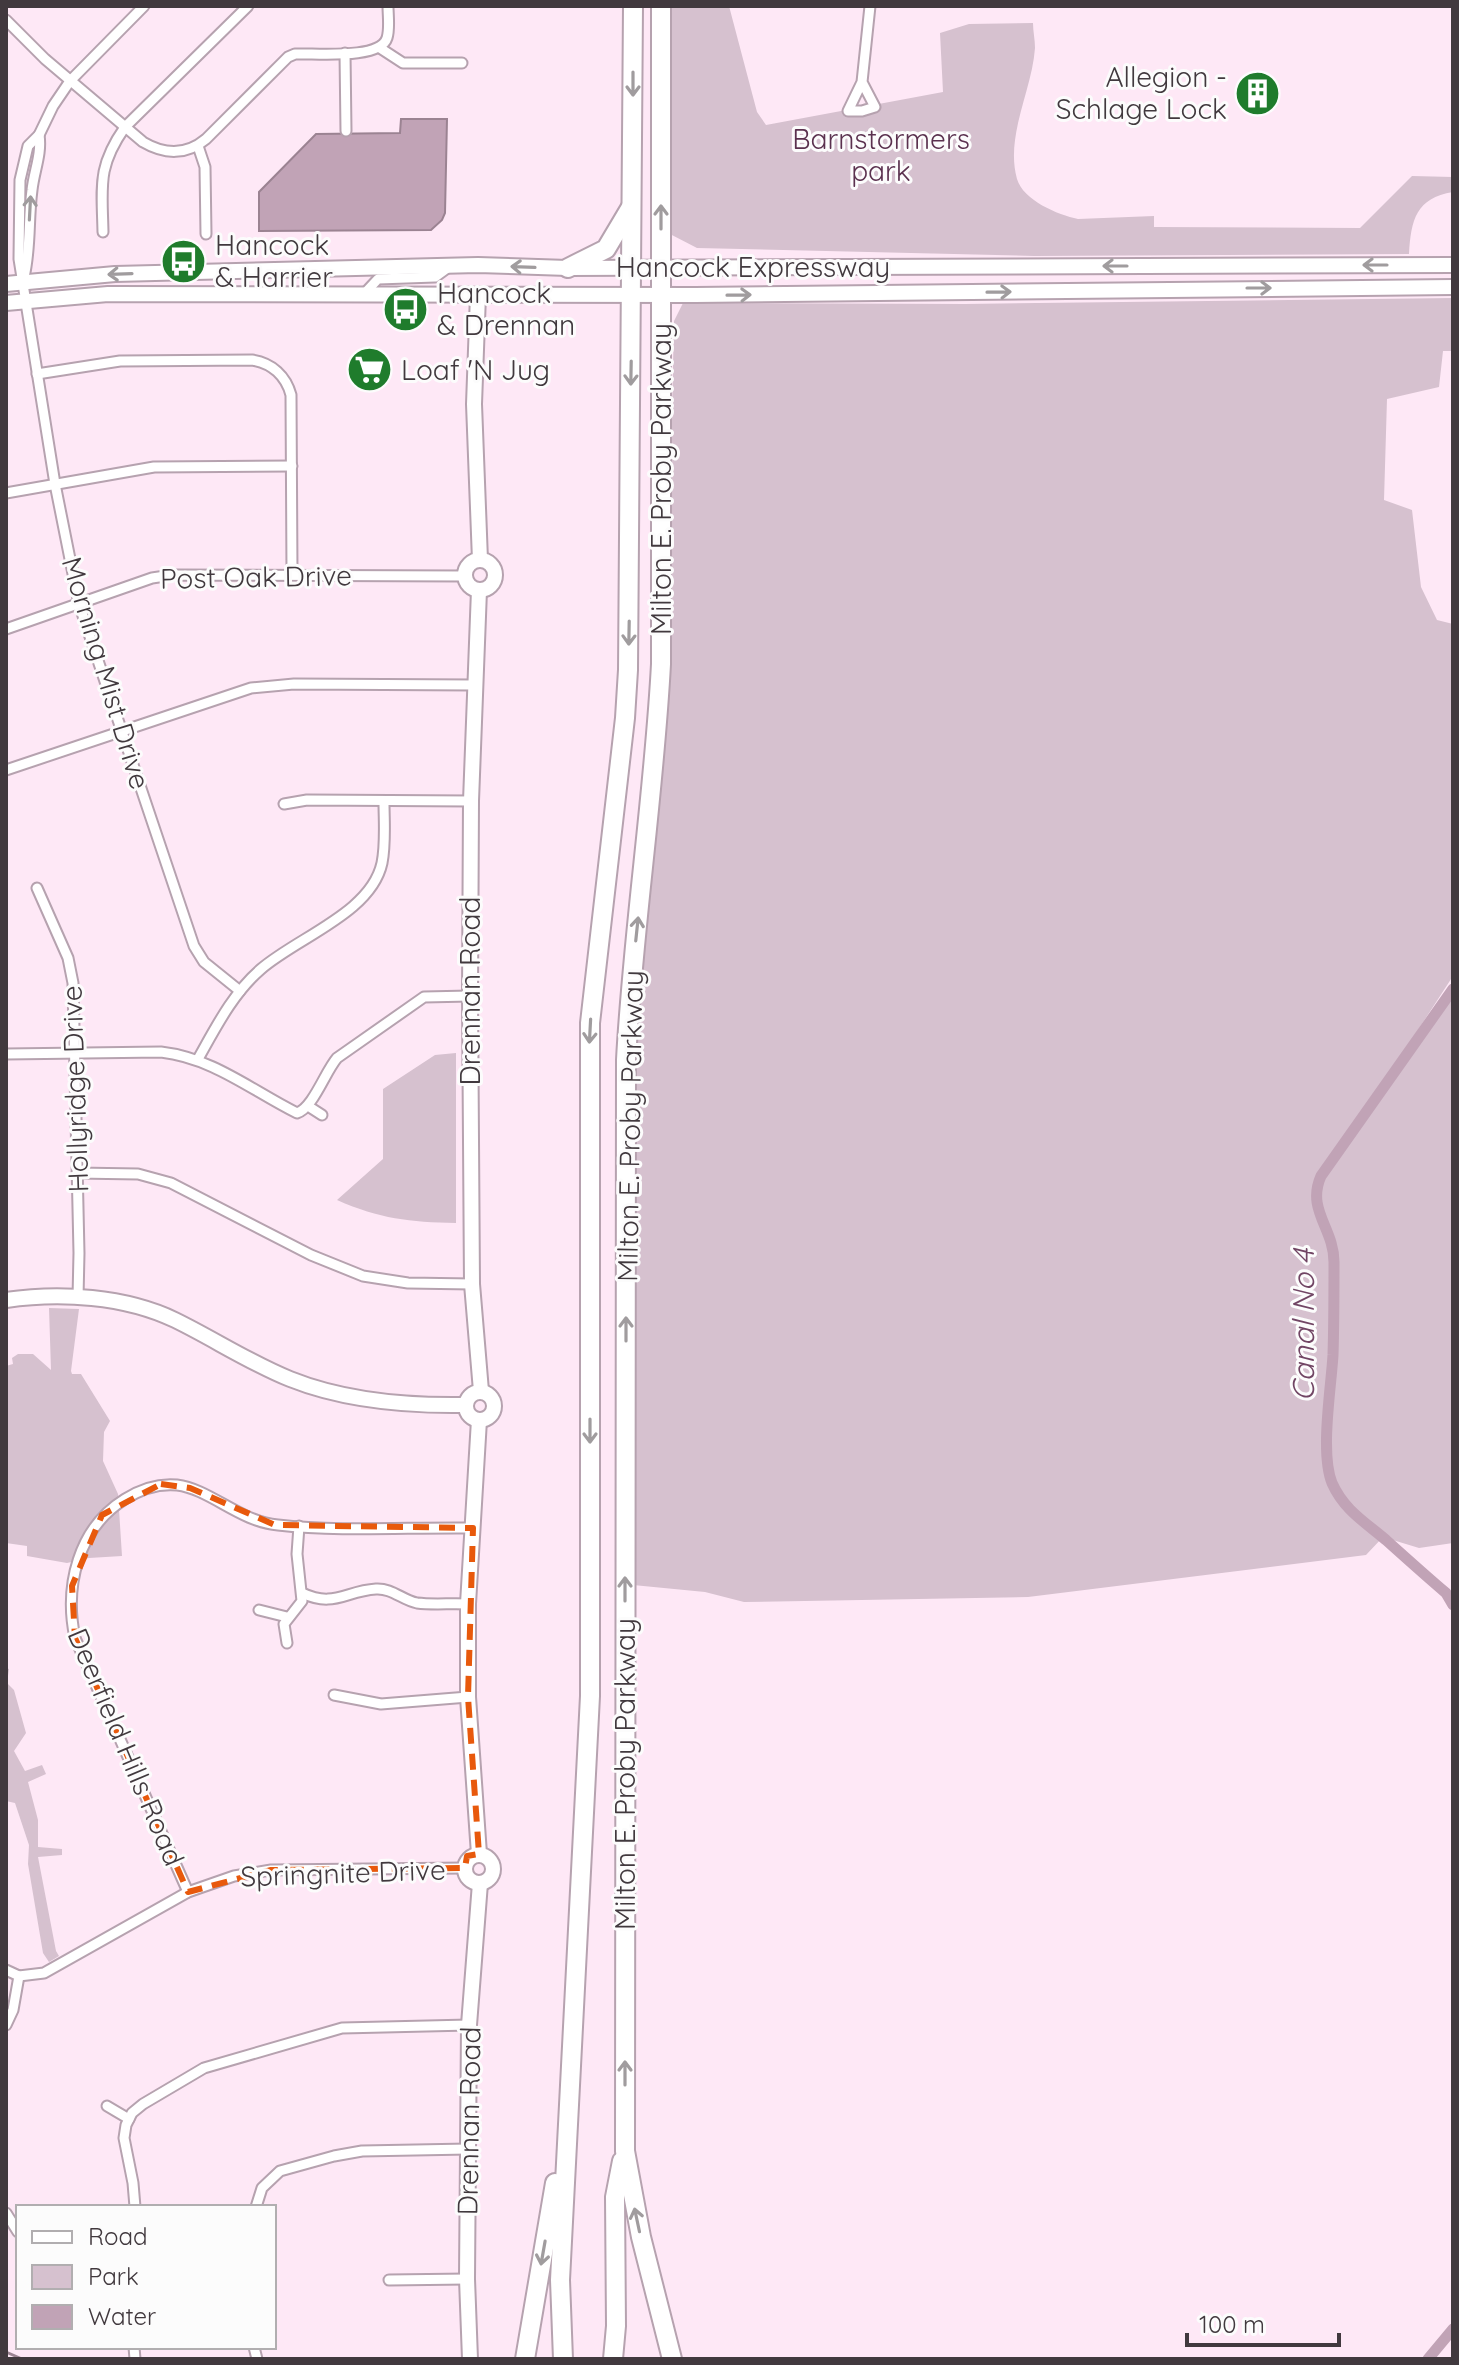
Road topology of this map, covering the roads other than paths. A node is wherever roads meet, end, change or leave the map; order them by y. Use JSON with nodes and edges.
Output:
{"nodes":[{"id":1,"x":144,"y":6,"type":"edge"},
{"id":2,"x":248,"y":6,"type":"edge"},
{"id":3,"x":388,"y":6,"type":"edge"},
{"id":4,"x":633,"y":6,"type":"edge"},
{"id":5,"x":661,"y":6,"type":"edge"},
{"id":6,"x":870,"y":6,"type":"edge"},
{"id":7,"x":6,"y":20,"type":"edge"},
{"id":8,"x":380,"y":48,"type":"junction"},
{"id":9,"x":345,"y":53,"type":"junction"},
{"id":10,"x":462,"y":63,"type":"dead end"},
{"id":11,"x":70,"y":81,"type":"junction"},
{"id":12,"x":862,"y":82,"type":"dead end"},
{"id":13,"x":125,"y":127,"type":"junction"},
{"id":14,"x":346,"y":131,"type":"dead end"},
{"id":15,"x":198,"y":146,"type":"junction"},
{"id":16,"x":632,"y":205,"type":"junction"},
{"id":17,"x":103,"y":232,"type":"dead end"},
{"id":18,"x":206,"y":234,"type":"dead end"},
{"id":19,"x":1453,"y":265,"type":"edge"},
{"id":20,"x":450,"y":266,"type":"junction"},
{"id":21,"x":632,"y":267,"type":"junction"},
{"id":22,"x":661,"y":267,"type":"junction"},
{"id":23,"x":568,"y":268,"type":"junction"},
{"id":24,"x":23,"y":282,"type":"junction"},
{"id":25,"x":6,"y":284,"type":"edge"},
{"id":26,"x":1453,"y":287,"type":"edge"},
{"id":27,"x":363,"y":294,"type":"junction"},
{"id":28,"x":478,"y":295,"type":"junction"},
{"id":29,"x":632,"y":295,"type":"junction"},
{"id":30,"x":661,"y":295,"type":"junction"},
{"id":31,"x":25,"y":300,"type":"junction"},
{"id":32,"x":6,"y":303,"type":"edge"},
{"id":33,"x":288,"y":363,"type":"dead end"},
{"id":34,"x":277,"y":371,"type":"junction"},
{"id":35,"x":37,"y":374,"type":"junction"},
{"id":36,"x":292,"y":466,"type":"junction"},
{"id":37,"x":55,"y":484,"type":"junction"},
{"id":38,"x":6,"y":493,"type":"edge"},
{"id":39,"x":480,"y":560,"type":"junction"},
{"id":40,"x":292,"y":573,"type":"junction"},
{"id":41,"x":466,"y":576,"type":"junction"},
{"id":42,"x":479,"y":590,"type":"junction"},
{"id":43,"x":79,"y":604,"type":"junction"},
{"id":44,"x":6,"y":629,"type":"edge"},
{"id":45,"x":474,"y":685,"type":"junction"},
{"id":46,"x":123,"y":732,"type":"junction"},
{"id":47,"x":6,"y":770,"type":"edge"},
{"id":48,"x":471,"y":801,"type":"junction"},
{"id":49,"x":384,"y":802,"type":"junction"},
{"id":50,"x":284,"y":804,"type":"dead end"},
{"id":51,"x":37,"y":888,"type":"dead end"},
{"id":52,"x":240,"y":991,"type":"junction"},
{"id":53,"x":470,"y":996,"type":"junction"},
{"id":54,"x":75,"y":1052,"type":"junction"},
{"id":55,"x":6,"y":1054,"type":"edge"},
{"id":56,"x":198,"y":1059,"type":"junction"},
{"id":57,"x":308,"y":1106,"type":"junction"},
{"id":58,"x":322,"y":1115,"type":"dead end"},
{"id":59,"x":77,"y":1173,"type":"junction"},
{"id":60,"x":472,"y":1284,"type":"junction"},
{"id":61,"x":78,"y":1298,"type":"junction"},
{"id":62,"x":6,"y":1300,"type":"edge"},
{"id":63,"x":481,"y":1391,"type":"junction"},
{"id":64,"x":465,"y":1405,"type":"junction"},
{"id":65,"x":479,"y":1420,"type":"junction"},
{"id":66,"x":299,"y":1526,"type":"junction"},
{"id":67,"x":473,"y":1528,"type":"junction"},
{"id":68,"x":302,"y":1593,"type":"junction"},
{"id":69,"x":468,"y":1604,"type":"junction"},
{"id":70,"x":259,"y":1610,"type":"dead end"},
{"id":71,"x":287,"y":1617,"type":"junction"},
{"id":72,"x":287,"y":1643,"type":"dead end"},
{"id":73,"x":334,"y":1695,"type":"dead end"},
{"id":74,"x":468,"y":1697,"type":"junction"},
{"id":75,"x":479,"y":1854,"type":"junction"},
{"id":76,"x":465,"y":1868,"type":"junction"},
{"id":77,"x":480,"y":1883,"type":"junction"},
{"id":78,"x":188,"y":1892,"type":"junction"},
{"id":79,"x":6,"y":1970,"type":"edge"},
{"id":80,"x":19,"y":1976,"type":"junction"},
{"id":81,"x":6,"y":2025,"type":"edge"},
{"id":82,"x":469,"y":2025,"type":"junction"},
{"id":83,"x":570,"y":2094,"type":"junction"},
{"id":84,"x":107,"y":2106,"type":"dead end"},
{"id":85,"x":129,"y":2119,"type":"junction"},
{"id":86,"x":468,"y":2149,"type":"junction"},
{"id":87,"x":625,"y":2151,"type":"junction"},
{"id":88,"x":135,"y":2205,"type":"edge"},
{"id":89,"x":257,"y":2205,"type":"edge"},
{"id":90,"x":467,"y":2279,"type":"junction"},
{"id":91,"x":389,"y":2280,"type":"dead end"},
{"id":92,"x":654,"y":2288,"type":"junction"},
{"id":93,"x":470,"y":2359,"type":"edge"},
{"id":94,"x":525,"y":2359,"type":"edge"},
{"id":95,"x":563,"y":2359,"type":"edge"},
{"id":96,"x":613,"y":2359,"type":"edge"},
{"id":97,"x":672,"y":2359,"type":"edge"},
{"id":98,"x":686,"y":2359,"type":"edge"}],
"edges":[{"from":1,"to":11,"type":"street"},
{"from":2,"to":13,"type":"street"},
{"from":3,"to":8,"type":"street"},
{"from":4,"to":16,"type":"highway","name":"Milton E. Proby Parkway","one_way":true},
{"from":22,"to":5,"type":"highway","name":"Milton E. Proby Parkway","one_way":true},
{"from":6,"to":12,"type":"street"},
{"from":7,"to":11,"type":"street"},
{"from":8,"to":9,"type":"street"},
{"from":8,"to":10,"type":"street"},
{"from":9,"to":14,"type":"street"},
{"from":9,"to":15,"type":"street"},
{"from":11,"to":13,"type":"street"},
{"from":11,"to":24,"type":"street","name":"Morning Mist Drive"},
{"from":13,"to":15,"type":"street"},
{"from":13,"to":17,"type":"street"},
{"from":15,"to":18,"type":"street"},
{"from":16,"to":21,"type":"highway","name":"Milton E. Proby Parkway"},
{"from":16,"to":23,"type":"highway"},
{"from":19,"to":22,"type":"main road","name":"Hancock Expressway","one_way":true},
{"from":23,"to":20,"type":"main road","name":"Hancock Expressway","one_way":true},
{"from":20,"to":24,"type":"main road","name":"Hancock Expressway","one_way":true},
{"from":20,"to":27,"type":"street"},
{"from":21,"to":22,"type":"main road","name":"Hancock Expressway"},
{"from":21,"to":23,"type":"main road","name":"Hancock Expressway"},
{"from":21,"to":29,"type":"highway","name":"Milton E. Proby Parkway"},
{"from":22,"to":30,"type":"highway","name":"Milton E. Proby Parkway"},
{"from":24,"to":25,"type":"main road","name":"Hancock Expressway"},
{"from":24,"to":31,"type":"street","name":"Morning Mist Drive"},
{"from":30,"to":26,"type":"main road","name":"Hancock Expressway","one_way":true},
{"from":27,"to":28,"type":"main road","name":"Hancock Expressway"},
{"from":27,"to":31,"type":"main road","name":"Hancock Expressway"},
{"from":28,"to":29,"type":"main road","name":"Hancock Expressway"},
{"from":28,"to":39,"type":"main road"},
{"from":29,"to":30,"type":"main road","name":"Hancock Expressway"},
{"from":29,"to":83,"type":"highway","name":"Milton E. Proby Parkway","one_way":true},
{"from":87,"to":30,"type":"highway","name":"Milton E. Proby Parkway","one_way":true},
{"from":31,"to":32,"type":"main road","name":"Hancock Expressway"},
{"from":31,"to":35,"type":"street","name":"Morning Mist Drive"},
{"from":33,"to":34,"type":"street"},
{"from":34,"to":35,"type":"street"},
{"from":34,"to":36,"type":"street"},
{"from":35,"to":37,"type":"street","name":"Morning Mist Drive"},
{"from":36,"to":37,"type":"street"},
{"from":36,"to":40,"type":"street"},
{"from":37,"to":38,"type":"street"},
{"from":37,"to":43,"type":"street","name":"Morning Mist Drive"},
{"from":39,"to":41,"type":"main road"},
{"from":39,"to":42,"type":"main road"},
{"from":40,"to":41,"type":"street","name":"Post Oak Drive"},
{"from":40,"to":43,"type":"street","name":"Post Oak Drive"},
{"from":41,"to":42,"type":"main road"},
{"from":42,"to":45,"type":"main road","name":"Drennan Road"},
{"from":43,"to":44,"type":"street","name":"Post Oak Drive"},
{"from":43,"to":46,"type":"street","name":"Morning Mist Drive"},
{"from":45,"to":46,"type":"street"},
{"from":45,"to":48,"type":"main road","name":"Drennan Road"},
{"from":46,"to":47,"type":"street"},
{"from":46,"to":52,"type":"street","name":"Morning Mist Drive"},
{"from":48,"to":49,"type":"street"},
{"from":48,"to":53,"type":"main road","name":"Drennan Road"},
{"from":49,"to":50,"type":"street"},
{"from":49,"to":52,"type":"street"},
{"from":51,"to":54,"type":"street","name":"Hollyridge Drive"},
{"from":52,"to":56,"type":"street"},
{"from":53,"to":57,"type":"street"},
{"from":53,"to":60,"type":"main road","name":"Drennan Road"},
{"from":54,"to":55,"type":"street"},
{"from":54,"to":56,"type":"street"},
{"from":54,"to":59,"type":"street","name":"Hollyridge Drive"},
{"from":56,"to":57,"type":"street"},
{"from":57,"to":58,"type":"street"},
{"from":59,"to":60,"type":"street"},
{"from":59,"to":61,"type":"street","name":"Hollyridge Drive"},
{"from":60,"to":63,"type":"main road","name":"Drennan Road"},
{"from":61,"to":62,"type":"main road"},
{"from":61,"to":64,"type":"main road"},
{"from":63,"to":64,"type":"main road"},
{"from":63,"to":65,"type":"main road"},
{"from":64,"to":65,"type":"main road"},
{"from":65,"to":67,"type":"main road"},
{"from":66,"to":67,"type":"street","name":"Deerfield Hills Road"},
{"from":66,"to":68,"type":"street"},
{"from":66,"to":78,"type":"street","name":"Deerfield Hills Road"},
{"from":67,"to":69,"type":"main road"},
{"from":68,"to":69,"type":"street"},
{"from":68,"to":71,"type":"street"},
{"from":69,"to":74,"type":"main road"},
{"from":70,"to":71,"type":"street"},
{"from":71,"to":72,"type":"street"},
{"from":73,"to":74,"type":"street"},
{"from":74,"to":75,"type":"main road"},
{"from":75,"to":76,"type":"main road"},
{"from":75,"to":77,"type":"main road"},
{"from":76,"to":77,"type":"main road"},
{"from":76,"to":78,"type":"street","name":"Springnite Drive"},
{"from":77,"to":82,"type":"main road","name":"Drennan Road"},
{"from":78,"to":80,"type":"street","name":"Springnite Drive"},
{"from":79,"to":80,"type":"street"},
{"from":80,"to":81,"type":"street"},
{"from":82,"to":85,"type":"street"},
{"from":82,"to":86,"type":"main road","name":"Drennan Road"},
{"from":83,"to":94,"type":"highway","one_way":true},
{"from":83,"to":95,"type":"highway"},
{"from":84,"to":85,"type":"street"},
{"from":85,"to":88,"type":"street"},
{"from":86,"to":89,"type":"street"},
{"from":86,"to":90,"type":"main road","name":"Drennan Road"},
{"from":92,"to":87,"type":"highway","one_way":true},
{"from":87,"to":96,"type":"highway"},
{"from":90,"to":91,"type":"street"},
{"from":90,"to":93,"type":"main road","name":"Drennan Road"},
{"from":92,"to":97,"type":"highway"},
{"from":92,"to":98,"type":"highway"}]}
